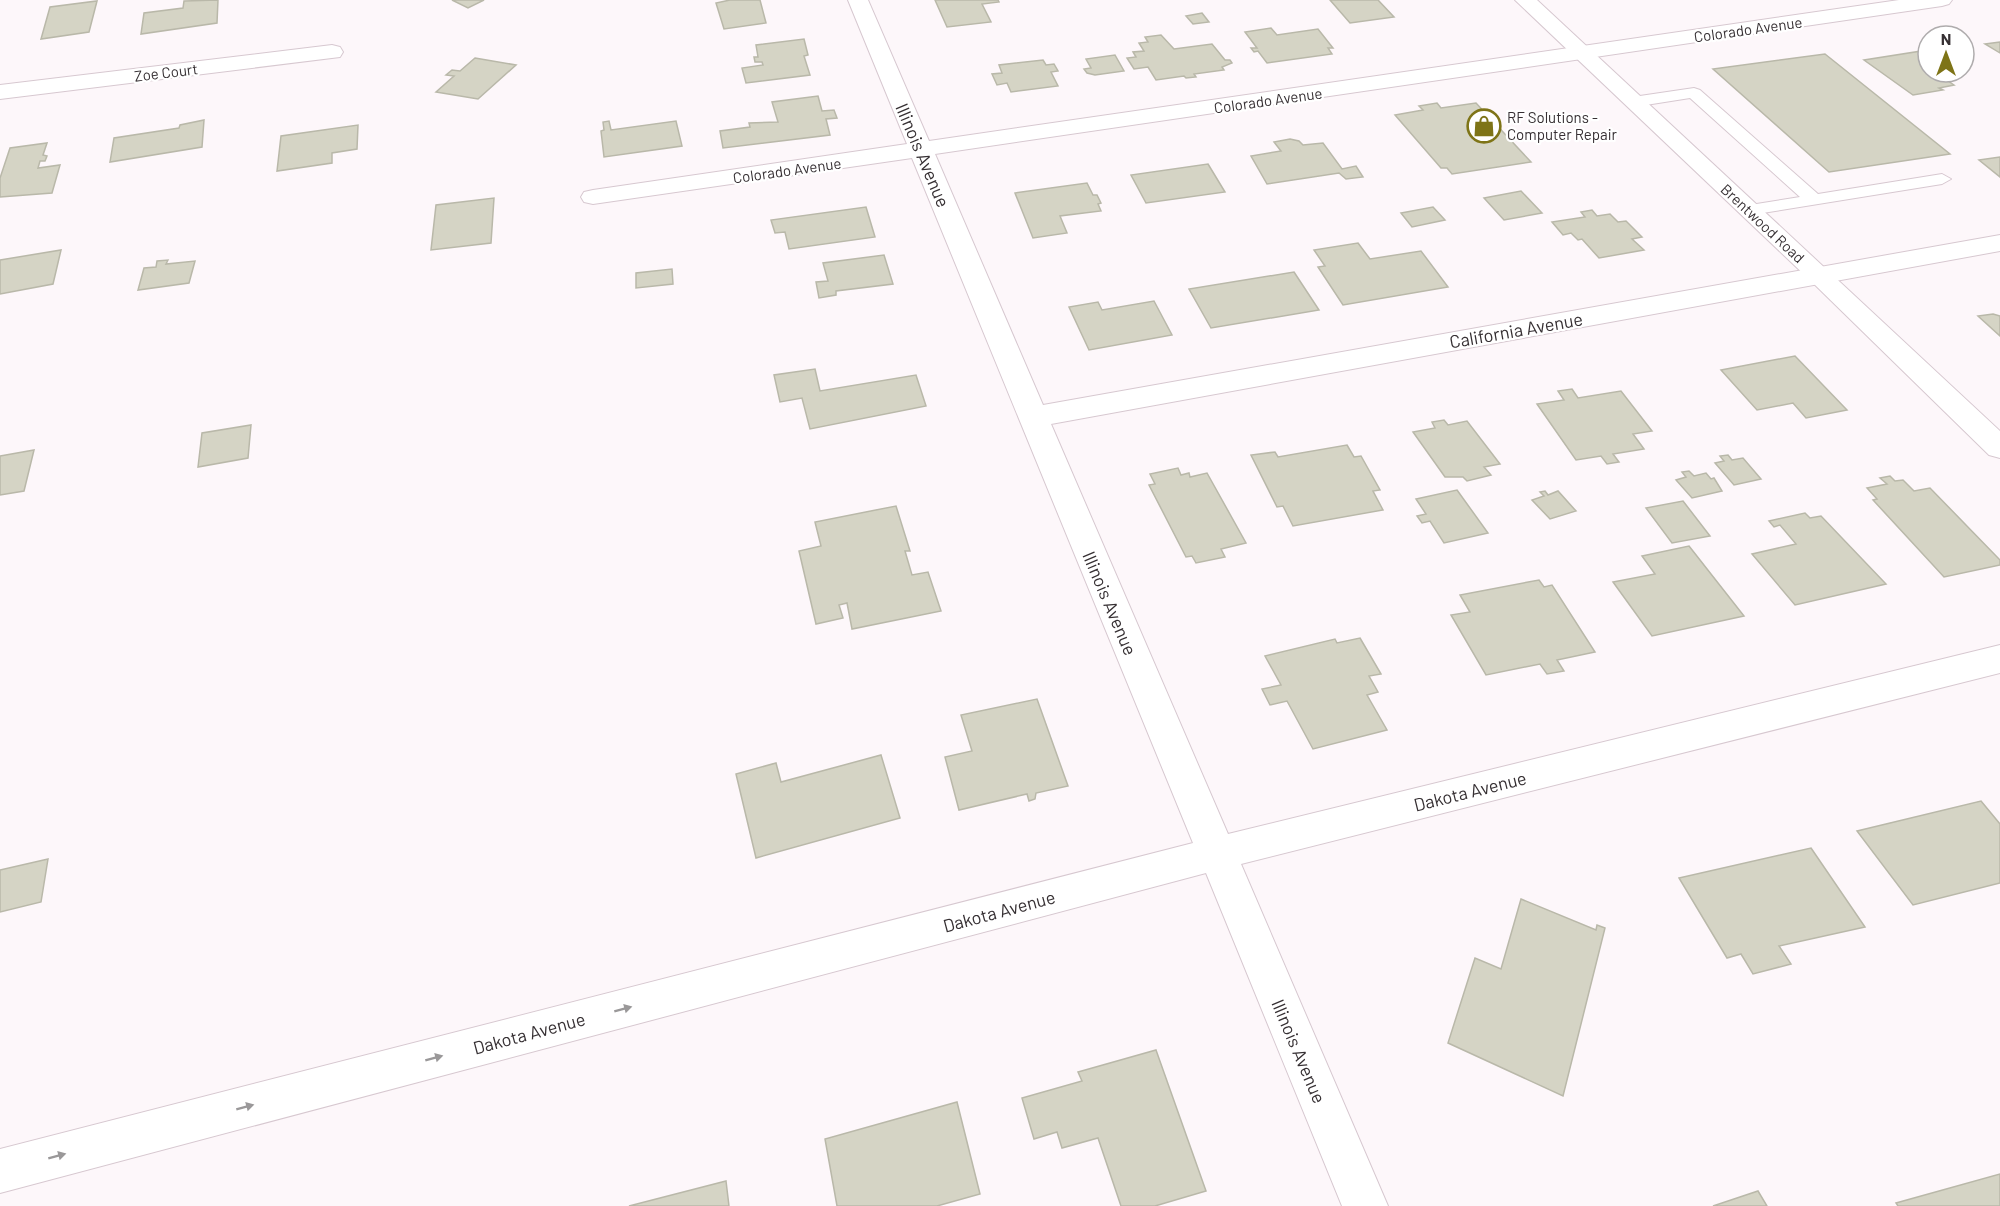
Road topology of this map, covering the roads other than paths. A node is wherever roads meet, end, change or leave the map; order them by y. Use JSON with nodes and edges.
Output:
{"nodes":[{"id":1,"x":858,"y":0,"type":"edge"},
{"id":2,"x":1525,"y":0,"type":"edge"},
{"id":3,"x":1942,"y":0,"type":"edge"},
{"id":4,"x":332,"y":52,"type":"dead end"},
{"id":5,"x":1581,"y":53,"type":"junction"},
{"id":6,"x":0,"y":92,"type":"edge"},
{"id":7,"x":1633,"y":102,"type":"junction"},
{"id":8,"x":922,"y":151,"type":"junction"},
{"id":9,"x":1942,"y":179,"type":"dead end"},
{"id":10,"x":593,"y":197,"type":"dead end"},
{"id":11,"x":1813,"y":199,"type":"junction"},
{"id":12,"x":1750,"y":210,"type":"junction"},
{"id":13,"x":2000,"y":243,"type":"edge"},
{"id":14,"x":1820,"y":275,"type":"junction"},
{"id":15,"x":1033,"y":417,"type":"junction"},
{"id":16,"x":2000,"y":448,"type":"edge"},
{"id":17,"x":2000,"y":659,"type":"edge"},
{"id":18,"x":1215,"y":854,"type":"junction"},
{"id":19,"x":0,"y":1171,"type":"edge"},
{"id":20,"x":1365,"y":1206,"type":"edge"}],
"edges":[{"from":1,"to":8,"type":"street","name":"Illinois Avenue"},
{"from":2,"to":5,"type":"street","name":"Brentwood Road"},
{"from":3,"to":5,"type":"street","name":"Colorado Avenue"},
{"from":4,"to":6,"type":"street","name":"Zoe Court"},
{"from":5,"to":7,"type":"street","name":"Brentwood Road"},
{"from":5,"to":8,"type":"street","name":"Colorado Avenue"},
{"from":7,"to":11,"type":"lane"},
{"from":7,"to":12,"type":"street","name":"Brentwood Road"},
{"from":8,"to":10,"type":"street","name":"Colorado Avenue"},
{"from":8,"to":15,"type":"street","name":"Illinois Avenue"},
{"from":9,"to":11,"type":"lane"},
{"from":11,"to":12,"type":"lane"},
{"from":12,"to":14,"type":"street","name":"Brentwood Road"},
{"from":13,"to":14,"type":"street","name":"California Avenue"},
{"from":14,"to":15,"type":"street","name":"California Avenue"},
{"from":14,"to":16,"type":"street","name":"Brentwood Road"},
{"from":15,"to":18,"type":"street","name":"Illinois Avenue"},
{"from":17,"to":18,"type":"street","name":"Dakota Avenue"},
{"from":19,"to":18,"type":"street","name":"Dakota Avenue","one_way":true},
{"from":18,"to":20,"type":"street","name":"Illinois Avenue"}]}
